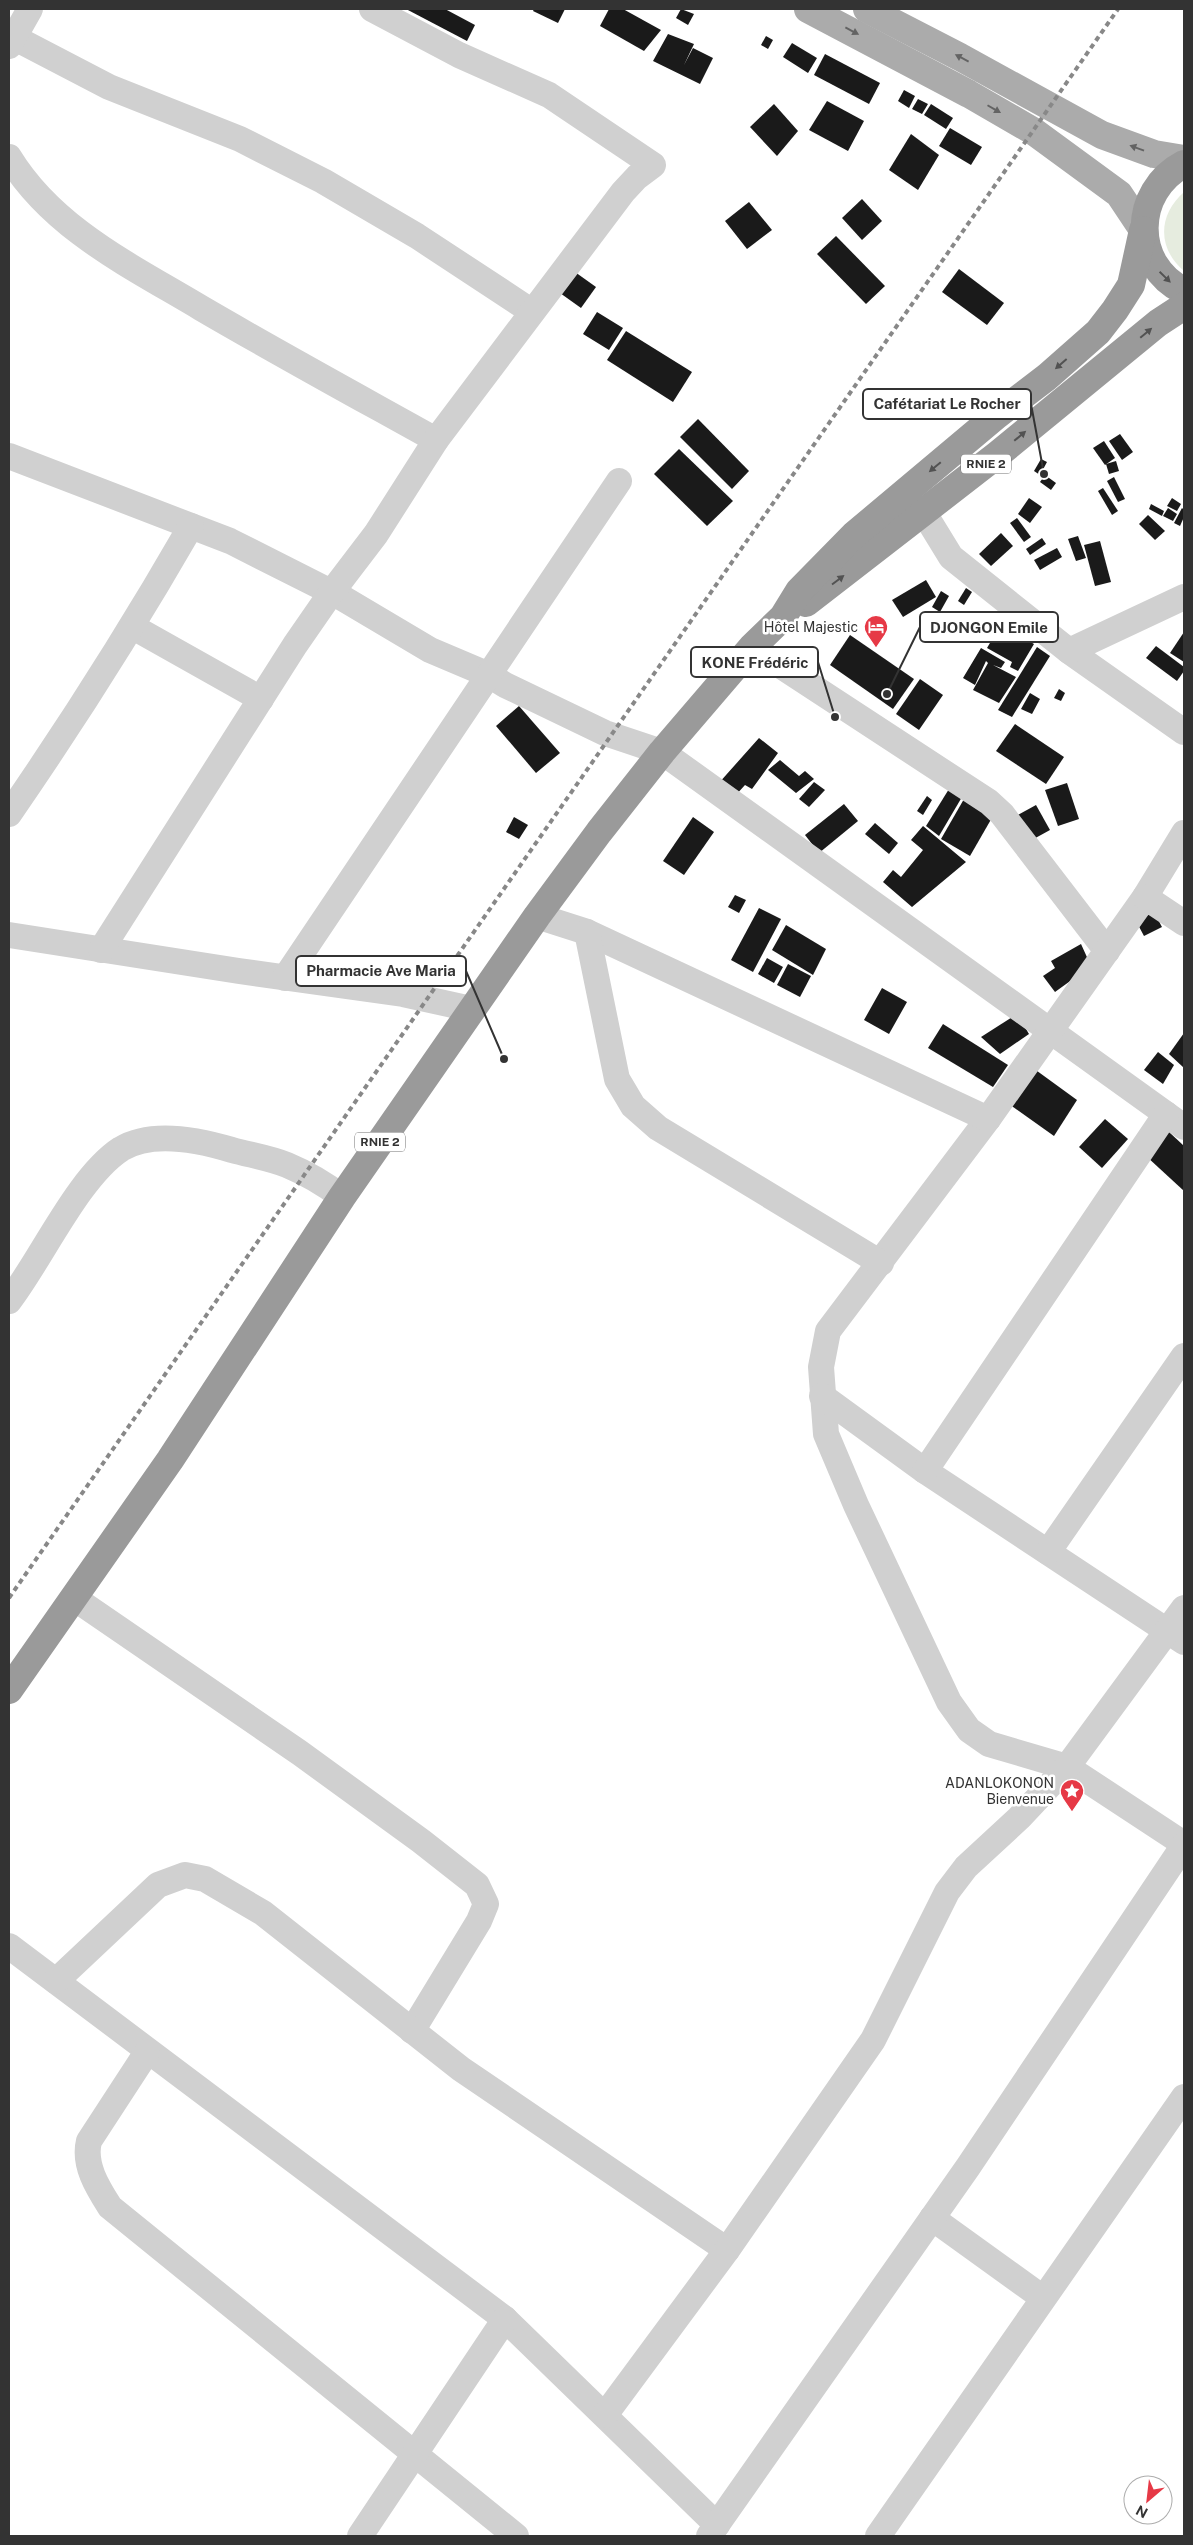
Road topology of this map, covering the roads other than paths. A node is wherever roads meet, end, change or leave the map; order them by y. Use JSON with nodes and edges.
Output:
{"nodes":[{"id":1,"x":30,"y":9,"type":"edge"},
{"id":2,"x":372,"y":9,"type":"edge"},
{"id":3,"x":808,"y":9,"type":"edge"},
{"id":4,"x":866,"y":9,"type":"edge"},
{"id":5,"x":11,"y":41,"type":"edge"},
{"id":6,"x":9,"y":157,"type":"edge"},
{"id":7,"x":1184,"y":159,"type":"edge"},
{"id":8,"x":1184,"y":164,"type":"edge"},
{"id":9,"x":1144,"y":230,"type":"junction"},
{"id":10,"x":1184,"y":291,"type":"edge"},
{"id":11,"x":1184,"y":306,"type":"edge"},
{"id":12,"x":531,"y":311,"type":"junction"},
{"id":13,"x":436,"y":440,"type":"junction"},
{"id":14,"x":9,"y":456,"type":"edge"},
{"id":15,"x":619,"y":481,"type":"dead end"},
{"id":16,"x":924,"y":513,"type":"junction"},
{"id":17,"x":191,"y":526,"type":"junction"},
{"id":18,"x":331,"y":593,"type":"junction"},
{"id":19,"x":1184,"y":597,"type":"edge"},
{"id":20,"x":783,"y":617,"type":"junction"},
{"id":21,"x":134,"y":627,"type":"junction"},
{"id":22,"x":752,"y":647,"type":"junction"},
{"id":23,"x":1068,"y":651,"type":"junction"},
{"id":24,"x":489,"y":675,"type":"junction"},
{"id":25,"x":261,"y":699,"type":"junction"},
{"id":26,"x":1184,"y":732,"type":"edge"},
{"id":27,"x":662,"y":752,"type":"junction"},
{"id":28,"x":9,"y":814,"type":"edge"},
{"id":29,"x":1184,"y":833,"type":"edge"},
{"id":30,"x":1145,"y":897,"type":"junction"},
{"id":31,"x":537,"y":916,"type":"junction"},
{"id":32,"x":1184,"y":923,"type":"edge"},
{"id":33,"x":587,"y":932,"type":"junction"},
{"id":34,"x":9,"y":935,"type":"edge"},
{"id":35,"x":101,"y":950,"type":"junction"},
{"id":36,"x":1107,"y":951,"type":"junction"},
{"id":37,"x":285,"y":978,"type":"junction"},
{"id":38,"x":471,"y":1009,"type":"junction"},
{"id":39,"x":1051,"y":1030,"type":"junction"},
{"id":40,"x":988,"y":1119,"type":"junction"},
{"id":41,"x":1175,"y":1120,"type":"edge"},
{"id":42,"x":342,"y":1197,"type":"junction"},
{"id":43,"x":881,"y":1263,"type":"junction"},
{"id":44,"x":9,"y":1301,"type":"edge"},
{"id":45,"x":1184,"y":1356,"type":"edge"},
{"id":46,"x":822,"y":1396,"type":"junction"},
{"id":47,"x":925,"y":1471,"type":"junction"},
{"id":48,"x":1048,"y":1552,"type":"junction"},
{"id":49,"x":74,"y":1598,"type":"junction"},
{"id":50,"x":1184,"y":1608,"type":"edge"},
{"id":51,"x":1176,"y":1637,"type":"edge"},
{"id":52,"x":9,"y":1690,"type":"edge"},
{"id":53,"x":1068,"y":1767,"type":"junction"},
{"id":54,"x":1184,"y":1845,"type":"edge"},
{"id":55,"x":9,"y":1946,"type":"edge"},
{"id":56,"x":56,"y":1981,"type":"junction"},
{"id":57,"x":412,"y":2031,"type":"junction"},
{"id":58,"x":147,"y":2052,"type":"junction"},
{"id":59,"x":1184,"y":2096,"type":"edge"},
{"id":60,"x":932,"y":2218,"type":"junction"},
{"id":61,"x":727,"y":2250,"type":"junction"},
{"id":62,"x":1043,"y":2298,"type":"junction"},
{"id":63,"x":505,"y":2319,"type":"junction"},
{"id":64,"x":605,"y":2415,"type":"junction"},
{"id":65,"x":414,"y":2454,"type":"junction"},
{"id":66,"x":713,"y":2530,"type":"edge"},
{"id":67,"x":360,"y":2536,"type":"edge"},
{"id":68,"x":516,"y":2536,"type":"edge"},
{"id":69,"x":878,"y":2536,"type":"edge"}],
"edges":[{"from":1,"to":5,"type":"street"},
{"from":2,"to":12,"type":"street"},
{"from":3,"to":9,"type":"main road","one_way":true},
{"from":7,"to":4,"type":"main road","one_way":true},
{"from":5,"to":12,"type":"street"},
{"from":6,"to":13,"type":"street"},
{"from":8,"to":9,"type":"highway"},
{"from":9,"to":10,"type":"highway","one_way":true},
{"from":9,"to":20,"type":"highway","number":"RNIE 2","one_way":true},
{"from":16,"to":11,"type":"highway","number":"RNIE 2","one_way":true},
{"from":12,"to":13,"type":"street"},
{"from":13,"to":18,"type":"street"},
{"from":14,"to":17,"type":"street"},
{"from":15,"to":24,"type":"street"},
{"from":20,"to":16,"type":"highway","number":"RNIE 2","one_way":true},
{"from":16,"to":23,"type":"street"},
{"from":17,"to":18,"type":"street"},
{"from":17,"to":21,"type":"street"},
{"from":18,"to":24,"type":"street"},
{"from":18,"to":25,"type":"street"},
{"from":19,"to":23,"type":"street"},
{"from":20,"to":22,"type":"highway","number":"RNIE 2"},
{"from":21,"to":25,"type":"street"},
{"from":21,"to":28,"type":"street"},
{"from":22,"to":27,"type":"highway","number":"RNIE 2"},
{"from":22,"to":36,"type":"street"},
{"from":23,"to":26,"type":"street"},
{"from":24,"to":27,"type":"street"},
{"from":24,"to":37,"type":"street"},
{"from":25,"to":35,"type":"street"},
{"from":27,"to":31,"type":"highway","number":"RNIE 2"},
{"from":27,"to":39,"type":"street"},
{"from":29,"to":30,"type":"street"},
{"from":30,"to":32,"type":"street"},
{"from":30,"to":36,"type":"street"},
{"from":31,"to":33,"type":"street"},
{"from":31,"to":38,"type":"highway","number":"RNIE 2"},
{"from":33,"to":40,"type":"street"},
{"from":33,"to":43,"type":"street"},
{"from":34,"to":35,"type":"street"},
{"from":35,"to":37,"type":"street"},
{"from":36,"to":39,"type":"street"},
{"from":37,"to":38,"type":"street"},
{"from":38,"to":42,"type":"highway","number":"RNIE 2"},
{"from":39,"to":40,"type":"street"},
{"from":39,"to":41,"type":"street"},
{"from":40,"to":43,"type":"street"},
{"from":41,"to":47,"type":"street"},
{"from":42,"to":44,"type":"street"},
{"from":42,"to":49,"type":"highway","number":"RNIE 2"},
{"from":43,"to":46,"type":"street"},
{"from":45,"to":48,"type":"street"},
{"from":46,"to":47,"type":"street"},
{"from":46,"to":53,"type":"street"},
{"from":47,"to":48,"type":"street"},
{"from":48,"to":51,"type":"street"},
{"from":49,"to":52,"type":"highway","number":"RNIE 2"},
{"from":49,"to":57,"type":"street"},
{"from":50,"to":51,"type":"street"},
{"from":51,"to":53,"type":"street"},
{"from":53,"to":54,"type":"street"},
{"from":53,"to":61,"type":"street"},
{"from":54,"to":60,"type":"street"},
{"from":55,"to":56,"type":"street"},
{"from":56,"to":57,"type":"street"},
{"from":56,"to":58,"type":"street"},
{"from":57,"to":61,"type":"street"},
{"from":58,"to":63,"type":"street"},
{"from":58,"to":65,"type":"street"},
{"from":59,"to":62,"type":"street"},
{"from":60,"to":62,"type":"street"},
{"from":60,"to":66,"type":"street"},
{"from":61,"to":64,"type":"street"},
{"from":62,"to":69,"type":"street"},
{"from":63,"to":64,"type":"street"},
{"from":63,"to":65,"type":"street"},
{"from":64,"to":66,"type":"street"},
{"from":65,"to":67,"type":"street"},
{"from":65,"to":68,"type":"street"}]}
